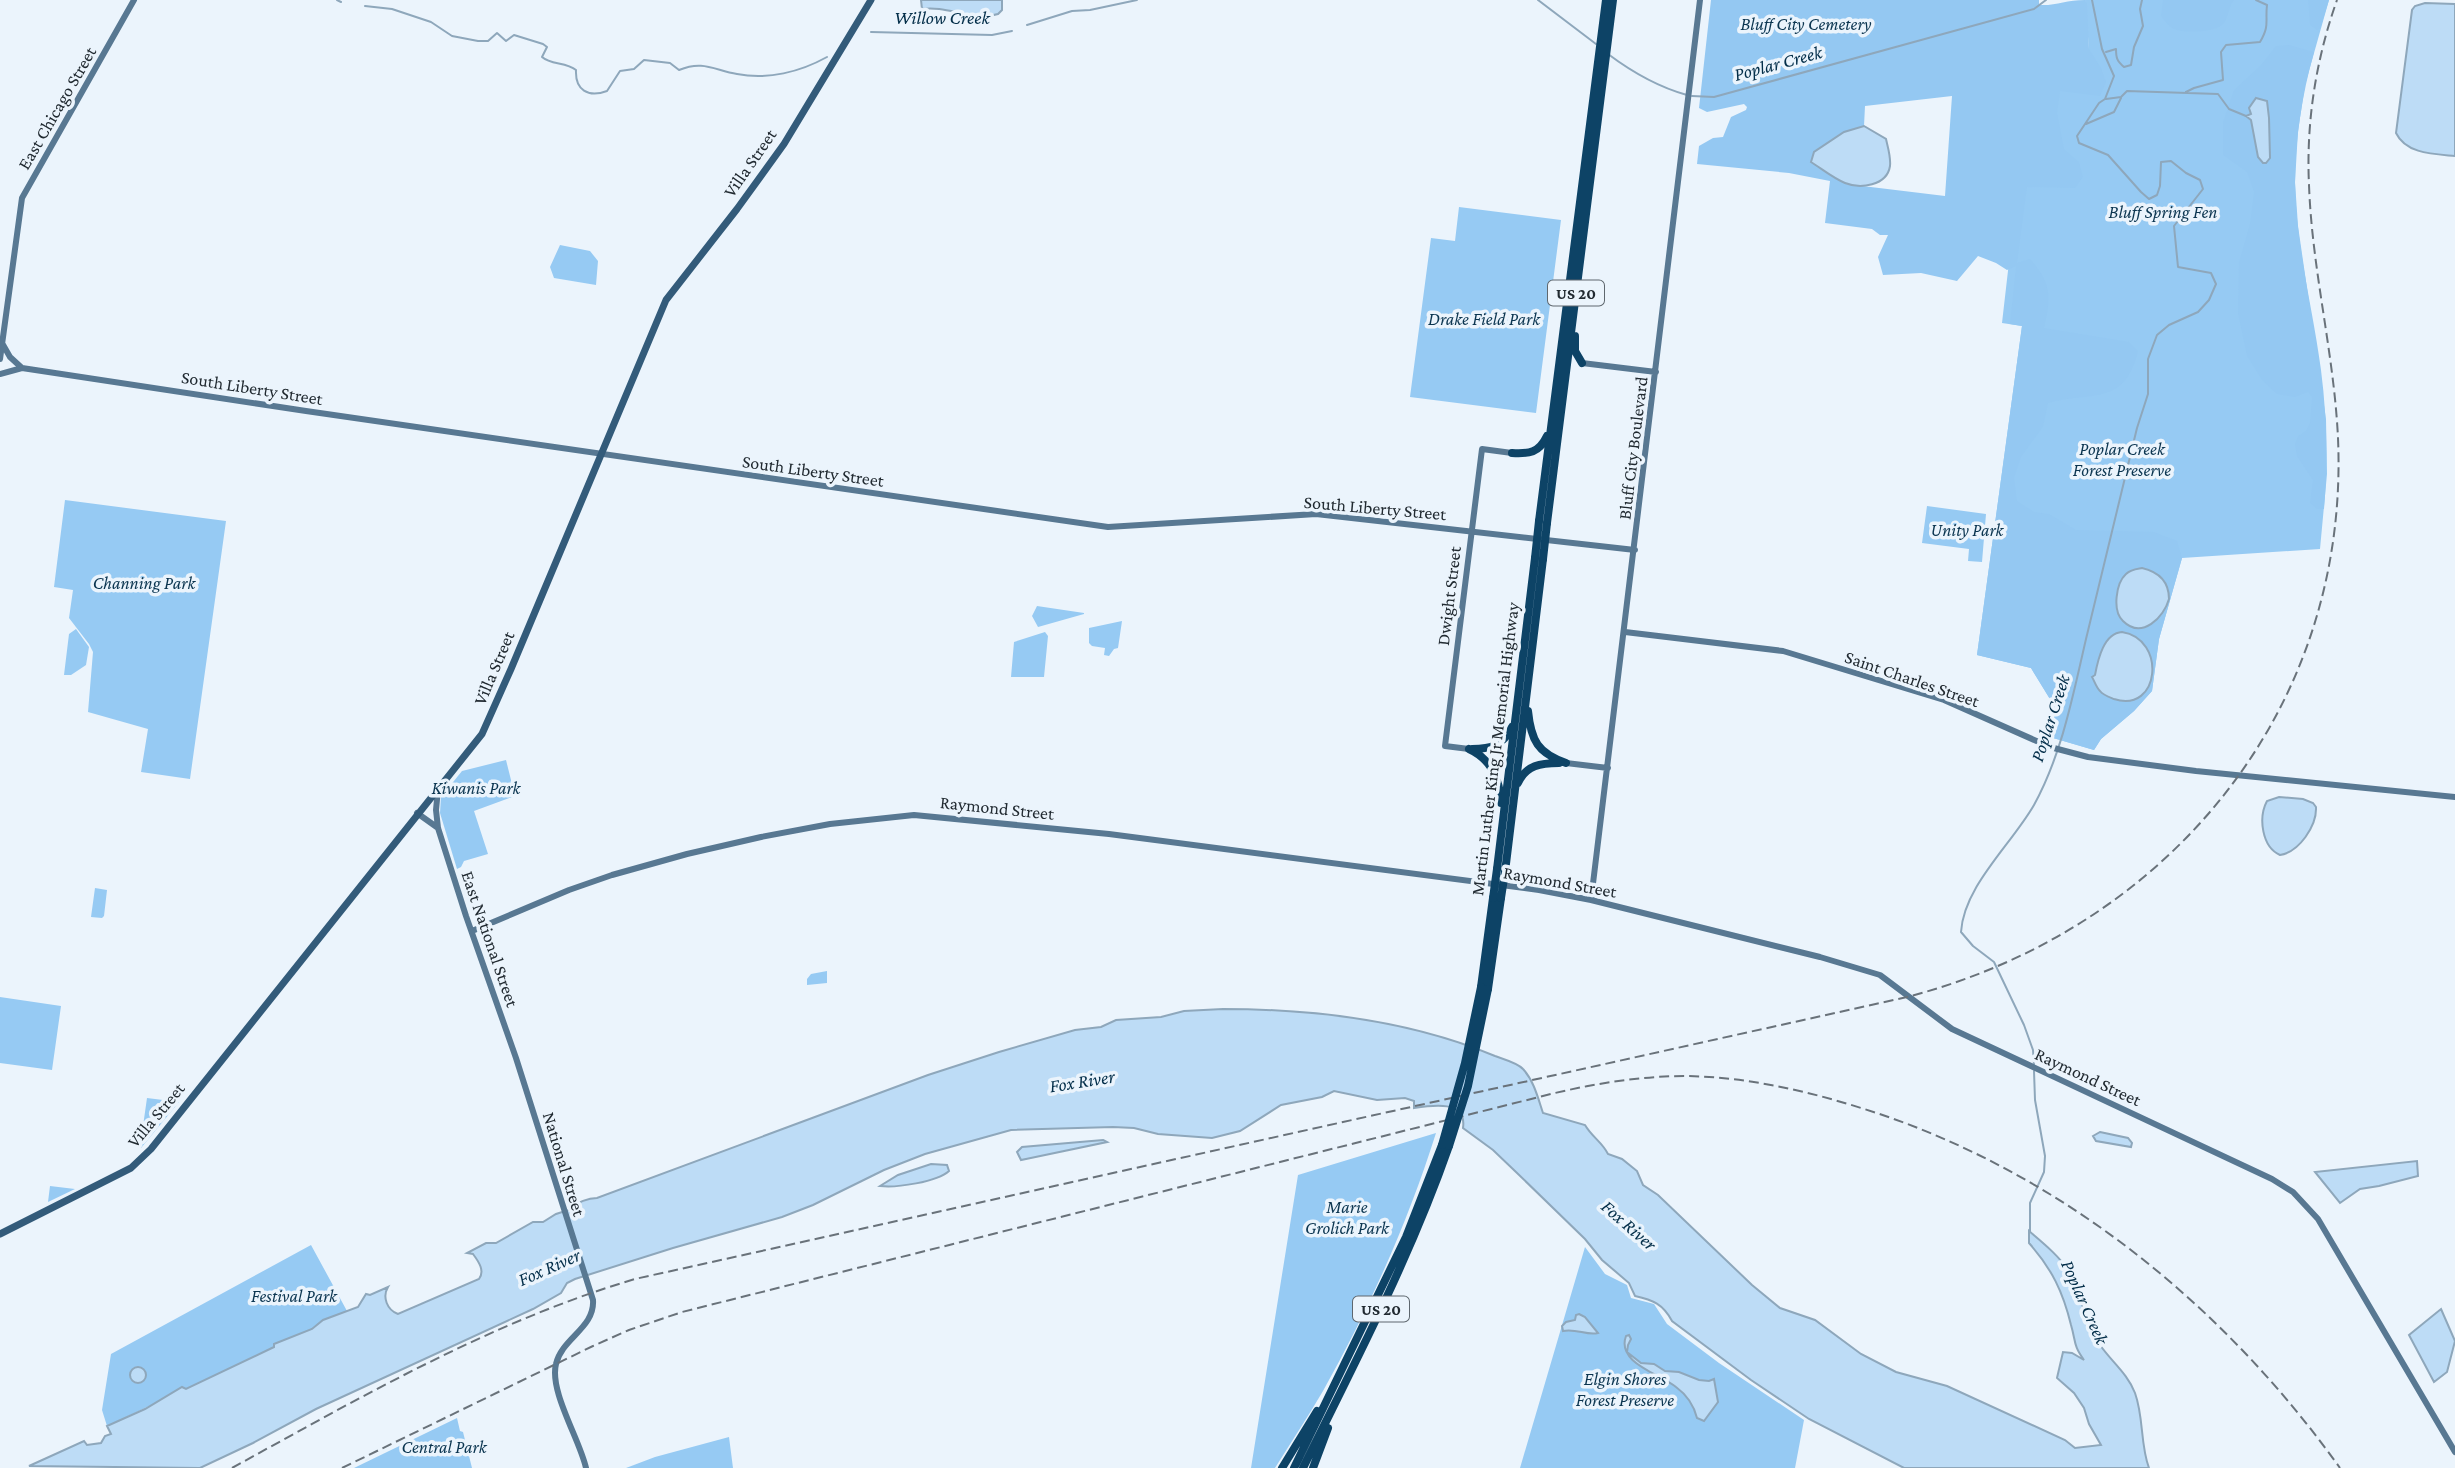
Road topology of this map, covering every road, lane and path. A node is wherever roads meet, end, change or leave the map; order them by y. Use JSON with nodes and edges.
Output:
{"nodes":[{"id":1,"x":134,"y":0,"type":"edge"},
{"id":2,"x":872,"y":0,"type":"edge"},
{"id":3,"x":1606,"y":0,"type":"edge"},
{"id":4,"x":1614,"y":0,"type":"edge"},
{"id":5,"x":1700,"y":0,"type":"edge"},
{"id":6,"x":1602,"y":63,"type":"junction"},
{"id":7,"x":1577,"y":282,"type":"junction"},
{"id":8,"x":1,"y":343,"type":"edge"},
{"id":9,"x":0,"y":359,"type":"edge"},
{"id":10,"x":1582,"y":363,"type":"joint"},
{"id":11,"x":22,"y":368,"type":"junction"},
{"id":12,"x":1656,"y":372,"type":"junction"},
{"id":13,"x":0,"y":374,"type":"edge"},
{"id":14,"x":1551,"y":427,"type":"junction"},
{"id":15,"x":1512,"y":453,"type":"joint"},
{"id":16,"x":601,"y":454,"type":"junction"},
{"id":17,"x":1543,"y":522,"type":"junction"},
{"id":18,"x":1472,"y":531,"type":"junction"},
{"id":19,"x":1634,"y":550,"type":"junction"},
{"id":20,"x":1625,"y":632,"type":"junction"},
{"id":21,"x":1528,"y":642,"type":"junction"},
{"id":22,"x":1527,"y":688,"type":"junction"},
{"id":23,"x":1516,"y":717,"type":"junction"},
{"id":24,"x":1469,"y":749,"type":"junction"},
{"id":25,"x":1566,"y":763,"type":"junction"},
{"id":26,"x":1608,"y":768,"type":"junction"},
{"id":27,"x":439,"y":786,"type":"junction"},
{"id":28,"x":1514,"y":793,"type":"junction"},
{"id":29,"x":2455,"y":797,"type":"edge"},
{"id":30,"x":417,"y":813,"type":"junction"},
{"id":31,"x":1502,"y":822,"type":"junction"},
{"id":32,"x":438,"y":828,"type":"junction"},
{"id":33,"x":1501,"y":871,"type":"junction"},
{"id":34,"x":1591,"y":900,"type":"junction"},
{"id":35,"x":472,"y":931,"type":"junction"},
{"id":36,"x":516,"y":1058,"type":"joint"},
{"id":37,"x":1445,"y":1146,"type":"junction"},
{"id":38,"x":0,"y":1234,"type":"edge"},
{"id":39,"x":1356,"y":1360,"type":"junction"},
{"id":40,"x":1344,"y":1366,"type":"junction"},
{"id":41,"x":2455,"y":1452,"type":"edge"},
{"id":42,"x":586,"y":1468,"type":"edge"},
{"id":43,"x":1282,"y":1468,"type":"edge"},
{"id":44,"x":1294,"y":1468,"type":"edge"},
{"id":45,"x":1303,"y":1468,"type":"edge"},
{"id":46,"x":1313,"y":1468,"type":"edge"}],
"edges":[{"from":1,"to":8,"type":"main road","name":"East Chicago Street"},
{"from":2,"to":16,"type":"main road","name":"Villa Street"},
{"from":3,"to":6,"type":"highway","name":"Martin Luther King Jr Memorial Highway","number":"US 20"},
{"from":4,"to":6,"type":"highway","name":"Martin Luther King Jr Memorial Highway","number":"US 20"},
{"from":5,"to":12,"type":"main road","name":"Bluff City Boulevard"},
{"from":6,"to":7,"type":"highway","name":"Martin Luther King Jr Memorial Highway","number":"US 20"},
{"from":6,"to":14,"type":"highway","name":"Martin Luther King Jr Memorial Highway","number":"US 20"},
{"from":7,"to":10,"type":"highway"},
{"from":7,"to":17,"type":"highway","name":"Martin Luther King Jr Memorial Highway","number":"US 20"},
{"from":8,"to":9,"type":"main road","name":"East Chicago Street"},
{"from":8,"to":11,"type":"main road"},
{"from":10,"to":12,"type":"main road"},
{"from":11,"to":13,"type":"main road"},
{"from":11,"to":16,"type":"main road","name":"South Liberty Street"},
{"from":12,"to":19,"type":"main road","name":"Bluff City Boulevard"},
{"from":14,"to":15,"type":"highway"},
{"from":14,"to":17,"type":"highway","name":"Martin Luther King Jr Memorial Highway","number":"US 20"},
{"from":15,"to":18,"type":"main road","name":"Dwight Street"},
{"from":16,"to":18,"type":"main road","name":"South Liberty Street"},
{"from":16,"to":27,"type":"main road","name":"Villa Street"},
{"from":17,"to":21,"type":"highway","name":"Martin Luther King Jr Memorial Highway","number":"US 20","bridge":true},
{"from":18,"to":19,"type":"main road","name":"South Liberty Street"},
{"from":18,"to":24,"type":"main road","name":"Dwight Street"},
{"from":19,"to":20,"type":"main road","name":"Bluff City Boulevard"},
{"from":20,"to":26,"type":"main road","name":"Bluff City Boulevard"},
{"from":20,"to":29,"type":"main road","name":"Saint Charles Street"},
{"from":21,"to":22,"type":"highway","name":"Martin Luther King Jr Memorial Highway","number":"US 20"},
{"from":21,"to":23,"type":"highway","name":"Martin Luther King Jr Memorial Highway","number":"US 20"},
{"from":22,"to":25,"type":"highway"},
{"from":22,"to":28,"type":"highway","name":"Martin Luther King Jr Memorial Highway","number":"US 20"},
{"from":23,"to":24,"type":"highway"},
{"from":23,"to":31,"type":"highway","name":"Martin Luther King Jr Memorial Highway","number":"US 20"},
{"from":24,"to":31,"type":"highway"},
{"from":25,"to":26,"type":"main road"},
{"from":25,"to":28,"type":"highway"},
{"from":26,"to":34,"type":"main road","name":"Bluff City Boulevard"},
{"from":27,"to":30,"type":"main road","name":"Villa Street"},
{"from":27,"to":32,"type":"main road","name":"East National Street"},
{"from":28,"to":33,"type":"highway","name":"Martin Luther King Jr Memorial Highway","number":"US 20"},
{"from":30,"to":32,"type":"main road"},
{"from":30,"to":38,"type":"main road","name":"Villa Street"},
{"from":31,"to":33,"type":"highway","name":"Martin Luther King Jr Memorial Highway","number":"US 20"},
{"from":32,"to":35,"type":"main road","name":"East National Street"},
{"from":33,"to":37,"type":"highway","name":"Martin Luther King Jr Memorial Highway","number":"US 20","bridge":true},
{"from":34,"to":35,"type":"main road","name":"Raymond Street"},
{"from":34,"to":41,"type":"main road","name":"Raymond Street"},
{"from":35,"to":36,"type":"main road","name":"East National Street"},
{"from":36,"to":42,"type":"main road","name":"National Street"},
{"from":37,"to":39,"type":"highway","name":"Martin Luther King Jr Memorial Highway","number":"US 20"},
{"from":37,"to":40,"type":"highway","name":"Martin Luther King Jr Memorial Highway","number":"US 20"},
{"from":39,"to":45,"type":"highway","name":"Martin Luther King Jr Memorial Highway","number":"US 20"},
{"from":39,"to":46,"type":"highway"},
{"from":40,"to":43,"type":"highway"},
{"from":40,"to":44,"type":"highway","name":"Martin Luther King Jr Memorial Highway","number":"US 20"}]}
